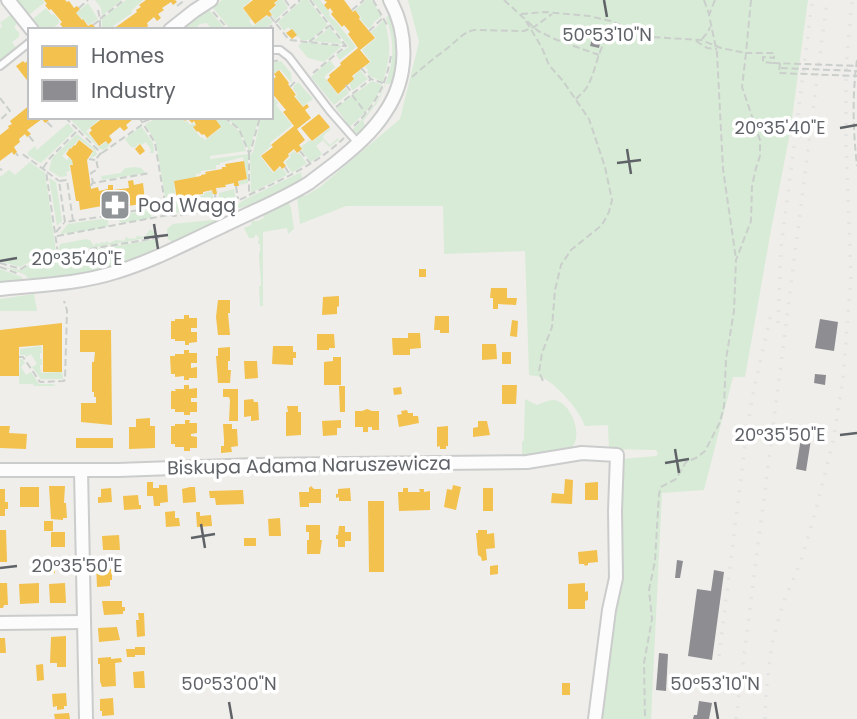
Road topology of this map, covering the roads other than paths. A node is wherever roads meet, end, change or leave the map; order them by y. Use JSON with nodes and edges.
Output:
{"nodes":[{"id":1,"x":8,"y":0,"type":"edge"},
{"id":2,"x":390,"y":0,"type":"edge"},
{"id":3,"x":209,"y":2,"type":"edge"},
{"id":4,"x":30,"y":28,"type":"edge"},
{"id":5,"x":173,"y":28,"type":"edge"},
{"id":6,"x":28,"y":44,"type":"edge"},
{"id":7,"x":273,"y":50,"type":"edge"},
{"id":8,"x":0,"y":66,"type":"edge"},
{"id":9,"x":358,"y":143,"type":"junction"},
{"id":10,"x":0,"y":289,"type":"edge"},
{"id":11,"x":0,"y":470,"type":"edge"},
{"id":12,"x":80,"y":470,"type":"junction"},
{"id":13,"x":84,"y":622,"type":"junction"},
{"id":14,"x":0,"y":623,"type":"edge"},
{"id":15,"x":86,"y":719,"type":"edge"},
{"id":16,"x":595,"y":719,"type":"edge"}],
"edges":[{"from":1,"to":4,"type":"street"},
{"from":2,"to":9,"type":"street"},
{"from":3,"to":5,"type":"street"},
{"from":6,"to":8,"type":"lane"},
{"from":7,"to":9,"type":"lane"},
{"from":9,"to":10,"type":"street"},
{"from":11,"to":12,"type":"street","name":"Biskupa Adama Naruszewicza"},
{"from":12,"to":13,"type":"street"},
{"from":12,"to":16,"type":"street","name":"Biskupa Adama Naruszewicza"},
{"from":13,"to":14,"type":"street"},
{"from":13,"to":15,"type":"street"}]}
